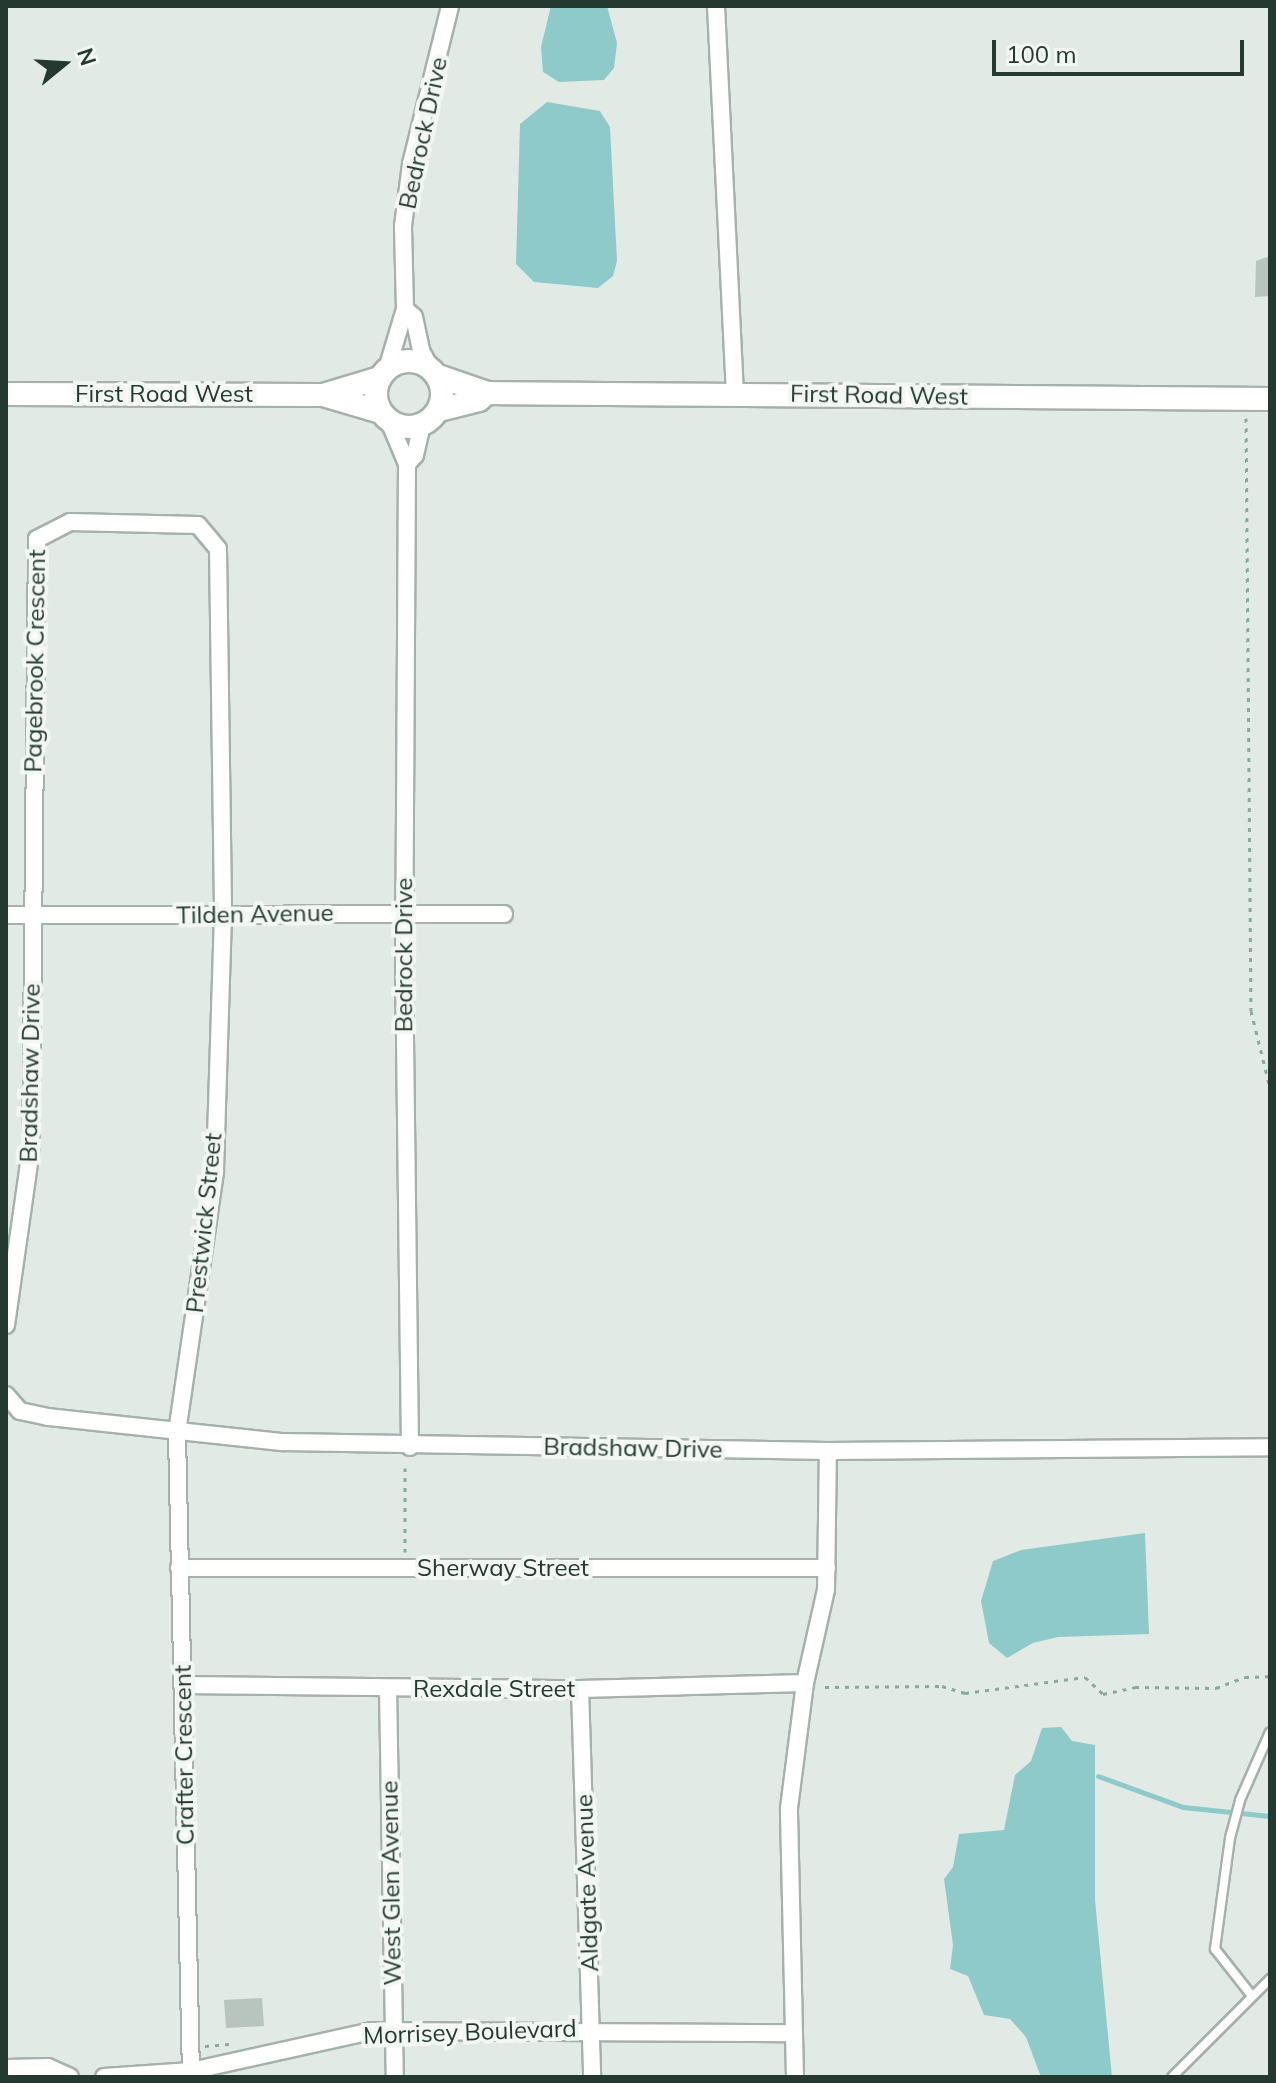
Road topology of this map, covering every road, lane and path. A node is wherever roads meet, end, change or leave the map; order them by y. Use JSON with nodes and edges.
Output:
{"nodes":[{"id":1,"x":450,"y":6,"type":"edge"},
{"id":2,"x":716,"y":6,"type":"edge"},
{"id":3,"x":405,"y":309,"type":"junction"},
{"id":4,"x":434,"y":372,"type":"junction"},
{"id":5,"x":383,"y":374,"type":"junction"},
{"id":6,"x":487,"y":393,"type":"junction"},
{"id":7,"x":735,"y":393,"type":"junction"},
{"id":8,"x":6,"y":394,"type":"edge"},
{"id":9,"x":323,"y":395,"type":"junction"},
{"id":10,"x":1246,"y":398,"type":"junction"},
{"id":11,"x":1270,"y":399,"type":"edge"},
{"id":12,"x":439,"y":410,"type":"junction"},
{"id":13,"x":385,"y":416,"type":"junction"},
{"id":14,"x":422,"y":425,"type":"junction"},
{"id":15,"x":407,"y":464,"type":"junction"},
{"id":16,"x":404,"y":912,"type":"junction"},
{"id":17,"x":504,"y":914,"type":"dead end"},
{"id":18,"x":6,"y":915,"type":"edge"},
{"id":19,"x":32,"y":915,"type":"junction"},
{"id":20,"x":223,"y":915,"type":"junction"},
{"id":21,"x":1270,"y":1088,"type":"edge"},
{"id":22,"x":12,"y":1253,"type":"edge"},
{"id":23,"x":6,"y":1325,"type":"edge"},
{"id":24,"x":6,"y":1395,"type":"edge"},
{"id":25,"x":177,"y":1434,"type":"junction"},
{"id":26,"x":410,"y":1447,"type":"junction"},
{"id":27,"x":1270,"y":1447,"type":"edge"},
{"id":28,"x":828,"y":1451,"type":"junction"},
{"id":29,"x":405,"y":1468,"type":"dead end"},
{"id":30,"x":405,"y":1553,"type":"dead end"},
{"id":31,"x":179,"y":1568,"type":"junction"},
{"id":32,"x":827,"y":1568,"type":"junction"},
{"id":33,"x":1270,"y":1676,"type":"edge"},
{"id":34,"x":805,"y":1683,"type":"junction"},
{"id":35,"x":182,"y":1685,"type":"junction"},
{"id":36,"x":825,"y":1687,"type":"dead end"},
{"id":37,"x":388,"y":1689,"type":"junction"},
{"id":38,"x":580,"y":1689,"type":"junction"},
{"id":39,"x":1270,"y":1732,"type":"edge"},
{"id":40,"x":1270,"y":1979,"type":"edge"},
{"id":41,"x":1252,"y":1996,"type":"junction"},
{"id":42,"x":592,"y":2028,"type":"junction"},
{"id":43,"x":394,"y":2031,"type":"junction"},
{"id":44,"x":792,"y":2033,"type":"junction"},
{"id":45,"x":6,"y":2068,"type":"edge"},
{"id":46,"x":191,"y":2074,"type":"edge"},
{"id":47,"x":70,"y":2077,"type":"edge"},
{"id":48,"x":104,"y":2077,"type":"edge"},
{"id":49,"x":395,"y":2077,"type":"edge"},
{"id":50,"x":592,"y":2077,"type":"edge"},
{"id":51,"x":795,"y":2077,"type":"edge"},
{"id":52,"x":1172,"y":2077,"type":"edge"}],
"edges":[{"from":1,"to":3,"type":"street","name":"Bedrock Drive"},
{"from":2,"to":7,"type":"street"},
{"from":3,"to":4,"type":"street","name":"Bedrock Drive"},
{"from":3,"to":5,"type":"street","name":"Bedrock Drive"},
{"from":4,"to":5,"type":"street","name":"First Road West"},
{"from":4,"to":6,"type":"street","name":"First Road West"},
{"from":4,"to":12,"type":"street"},
{"from":5,"to":9,"type":"street","name":"First Road West"},
{"from":5,"to":13,"type":"street"},
{"from":6,"to":7,"type":"street","name":"First Road West"},
{"from":6,"to":12,"type":"street","name":"First Road West"},
{"from":7,"to":10,"type":"street","name":"First Road West"},
{"from":8,"to":9,"type":"street","name":"First Road West"},
{"from":9,"to":13,"type":"street","name":"First Road West"},
{"from":10,"to":11,"type":"street","name":"First Road West"},
{"from":10,"to":21,"type":"path"},
{"from":12,"to":14,"type":"street","name":"First Road West"},
{"from":13,"to":14,"type":"street","name":"First Road West"},
{"from":13,"to":15,"type":"street","name":"Bedrock Drive"},
{"from":14,"to":15,"type":"street","name":"Bedrock Drive"},
{"from":15,"to":16,"type":"street","name":"Bedrock Drive"},
{"from":16,"to":17,"type":"street","name":"Tilden Avenue"},
{"from":16,"to":20,"type":"street","name":"Tilden Avenue"},
{"from":16,"to":26,"type":"street","name":"Bedrock Drive"},
{"from":18,"to":19,"type":"street","name":"Tilden Avenue"},
{"from":19,"to":20,"type":"street","name":"Tilden Avenue"},
{"from":19,"to":20,"type":"street","name":"Pagebrook Crescent"},
{"from":19,"to":22,"type":"street","name":"Bradshaw Drive"},
{"from":20,"to":25,"type":"street","name":"Prestwick Street"},
{"from":22,"to":23,"type":"street","name":"Bradshaw Drive"},
{"from":24,"to":25,"type":"street","name":"Bradshaw Drive"},
{"from":25,"to":26,"type":"street","name":"Bradshaw Drive"},
{"from":25,"to":31,"type":"street","name":"Crafter Crescent"},
{"from":26,"to":28,"type":"street","name":"Bradshaw Drive"},
{"from":27,"to":28,"type":"street","name":"Bradshaw Drive"},
{"from":28,"to":32,"type":"street"},
{"from":29,"to":30,"type":"path"},
{"from":31,"to":32,"type":"street","name":"Sherway Street"},
{"from":31,"to":35,"type":"street","name":"Crafter Crescent"},
{"from":32,"to":34,"type":"street"},
{"from":33,"to":36,"type":"path"},
{"from":34,"to":38,"type":"street","name":"Rexdale Street"},
{"from":34,"to":44,"type":"street"},
{"from":35,"to":37,"type":"street","name":"Rexdale Street"},
{"from":35,"to":46,"type":"street","name":"Crafter Crescent"},
{"from":37,"to":38,"type":"street","name":"Rexdale Street"},
{"from":37,"to":43,"type":"street","name":"West Glen Avenue"},
{"from":38,"to":42,"type":"street","name":"Aldgate Avenue"},
{"from":39,"to":41,"type":"lane"},
{"from":40,"to":41,"type":"lane"},
{"from":41,"to":52,"type":"lane"},
{"from":42,"to":43,"type":"street","name":"Morrisey Boulevard"},
{"from":42,"to":44,"type":"street","name":"Morrisey Boulevard"},
{"from":42,"to":50,"type":"street","name":"Aldgate Avenue"},
{"from":43,"to":46,"type":"street","name":"Morrisey Boulevard"},
{"from":43,"to":49,"type":"street","name":"West Glen Avenue"},
{"from":44,"to":51,"type":"street"},
{"from":45,"to":47,"type":"street"},
{"from":46,"to":48,"type":"street","name":"Morrisey Boulevard"}]}
